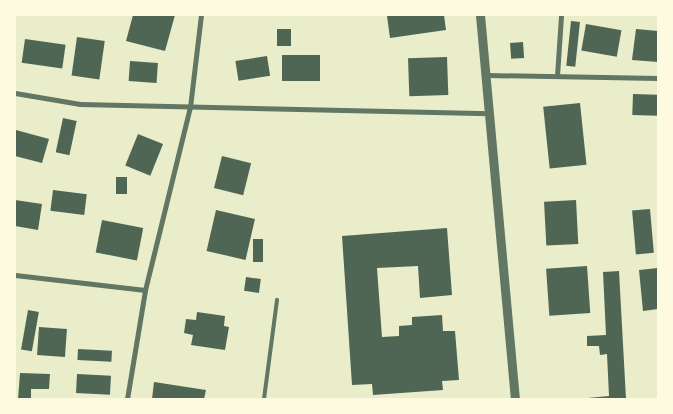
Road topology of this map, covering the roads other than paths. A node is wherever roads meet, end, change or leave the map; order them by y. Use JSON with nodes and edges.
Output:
{"nodes":[{"id":1,"x":201,"y":15,"type":"edge"},
{"id":2,"x":480,"y":15,"type":"edge"},
{"id":3,"x":560,"y":15,"type":"edge"},
{"id":4,"x":487,"y":75,"type":"junction"},
{"id":5,"x":557,"y":76,"type":"junction"},
{"id":6,"x":658,"y":78,"type":"edge"},
{"id":7,"x":15,"y":92,"type":"edge"},
{"id":8,"x":190,"y":106,"type":"junction"},
{"id":9,"x":490,"y":113,"type":"junction"},
{"id":10,"x":15,"y":275,"type":"edge"},
{"id":11,"x":145,"y":290,"type":"junction"},
{"id":12,"x":277,"y":300,"type":"dead end"},
{"id":13,"x":127,"y":399,"type":"edge"},
{"id":14,"x":264,"y":399,"type":"edge"},
{"id":15,"x":515,"y":399,"type":"edge"}],
"edges":[{"from":1,"to":8,"type":"street"},
{"from":2,"to":4,"type":"street"},
{"from":3,"to":5,"type":"street"},
{"from":4,"to":5,"type":"street"},
{"from":4,"to":9,"type":"street"},
{"from":5,"to":6,"type":"street"},
{"from":7,"to":8,"type":"street"},
{"from":8,"to":9,"type":"street"},
{"from":8,"to":11,"type":"street"},
{"from":9,"to":15,"type":"street"},
{"from":10,"to":11,"type":"street"},
{"from":11,"to":13,"type":"street"},
{"from":12,"to":14,"type":"lane"}]}
